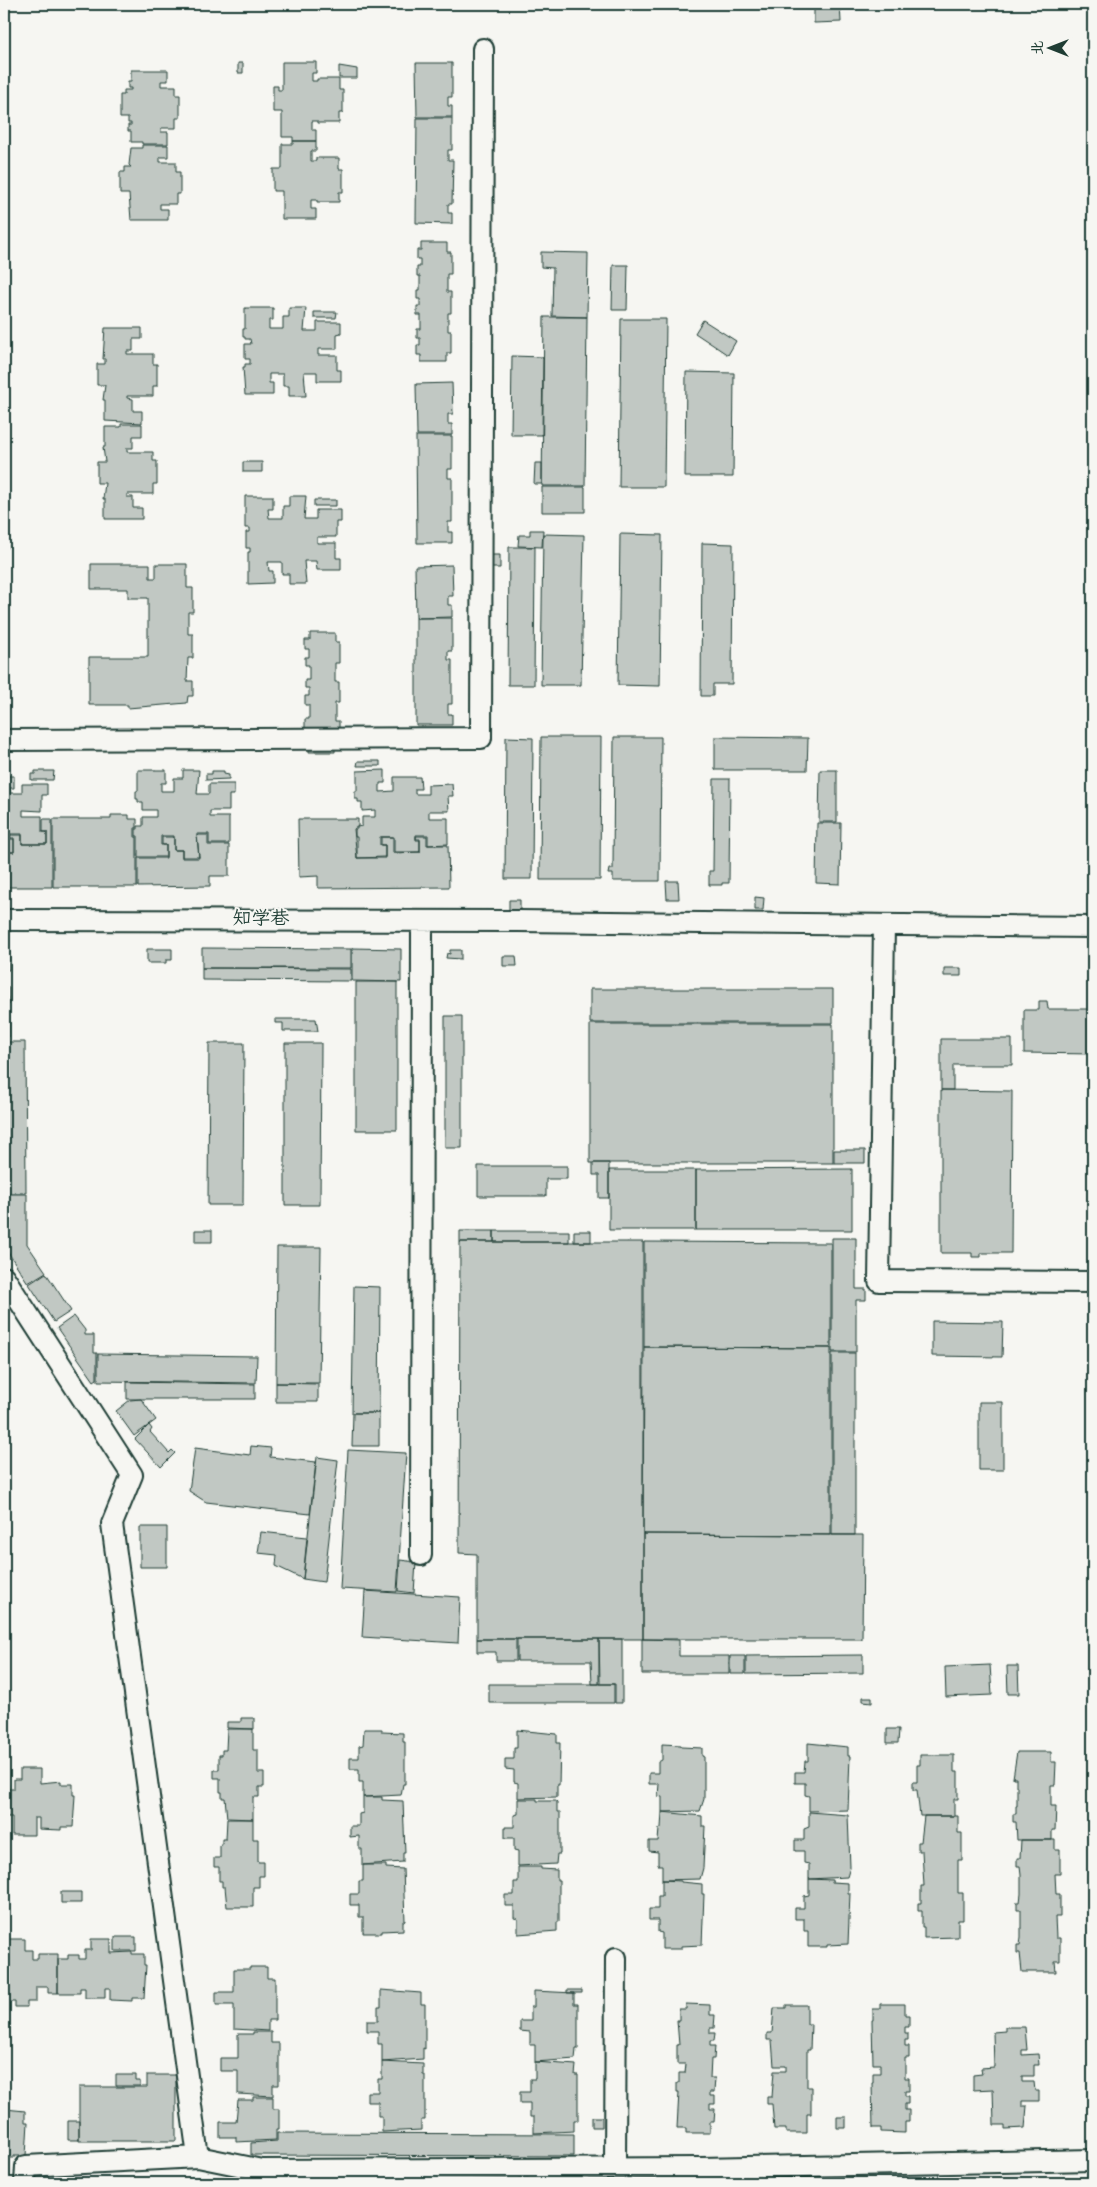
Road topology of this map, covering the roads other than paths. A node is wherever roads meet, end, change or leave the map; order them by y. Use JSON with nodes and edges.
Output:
{"nodes":[{"id":1,"x":483,"y":49,"type":"dead end"},
{"id":2,"x":4,"y":740,"type":"edge"},
{"id":3,"x":4,"y":920,"type":"edge"},
{"id":4,"x":422,"y":920,"type":"junction"},
{"id":5,"x":884,"y":924,"type":"junction"},
{"id":6,"x":1093,"y":927,"type":"edge"},
{"id":7,"x":4,"y":1277,"type":"edge"},
{"id":8,"x":1093,"y":1282,"type":"edge"},
{"id":9,"x":422,"y":1555,"type":"dead end"},
{"id":10,"x":616,"y":1958,"type":"dead end"},
{"id":11,"x":198,"y":2157,"type":"junction"},
{"id":12,"x":1093,"y":2160,"type":"edge"},
{"id":13,"x":615,"y":2168,"type":"junction"},
{"id":14,"x":262,"y":2176,"type":"edge"},
{"id":15,"x":25,"y":2183,"type":"edge"}],
"edges":[{"from":1,"to":2,"type":"street"},
{"from":3,"to":4,"type":"street","name":"知学巷"},
{"from":4,"to":5,"type":"street","name":"知学巷"},
{"from":4,"to":9,"type":"street"},
{"from":5,"to":6,"type":"street","name":"知学巷"},
{"from":5,"to":8,"type":"street"},
{"from":7,"to":11,"type":"street"},
{"from":10,"to":13,"type":"street"},
{"from":11,"to":14,"type":"street"},
{"from":11,"to":15,"type":"street"},
{"from":12,"to":13,"type":"street"},
{"from":13,"to":14,"type":"street"}]}
